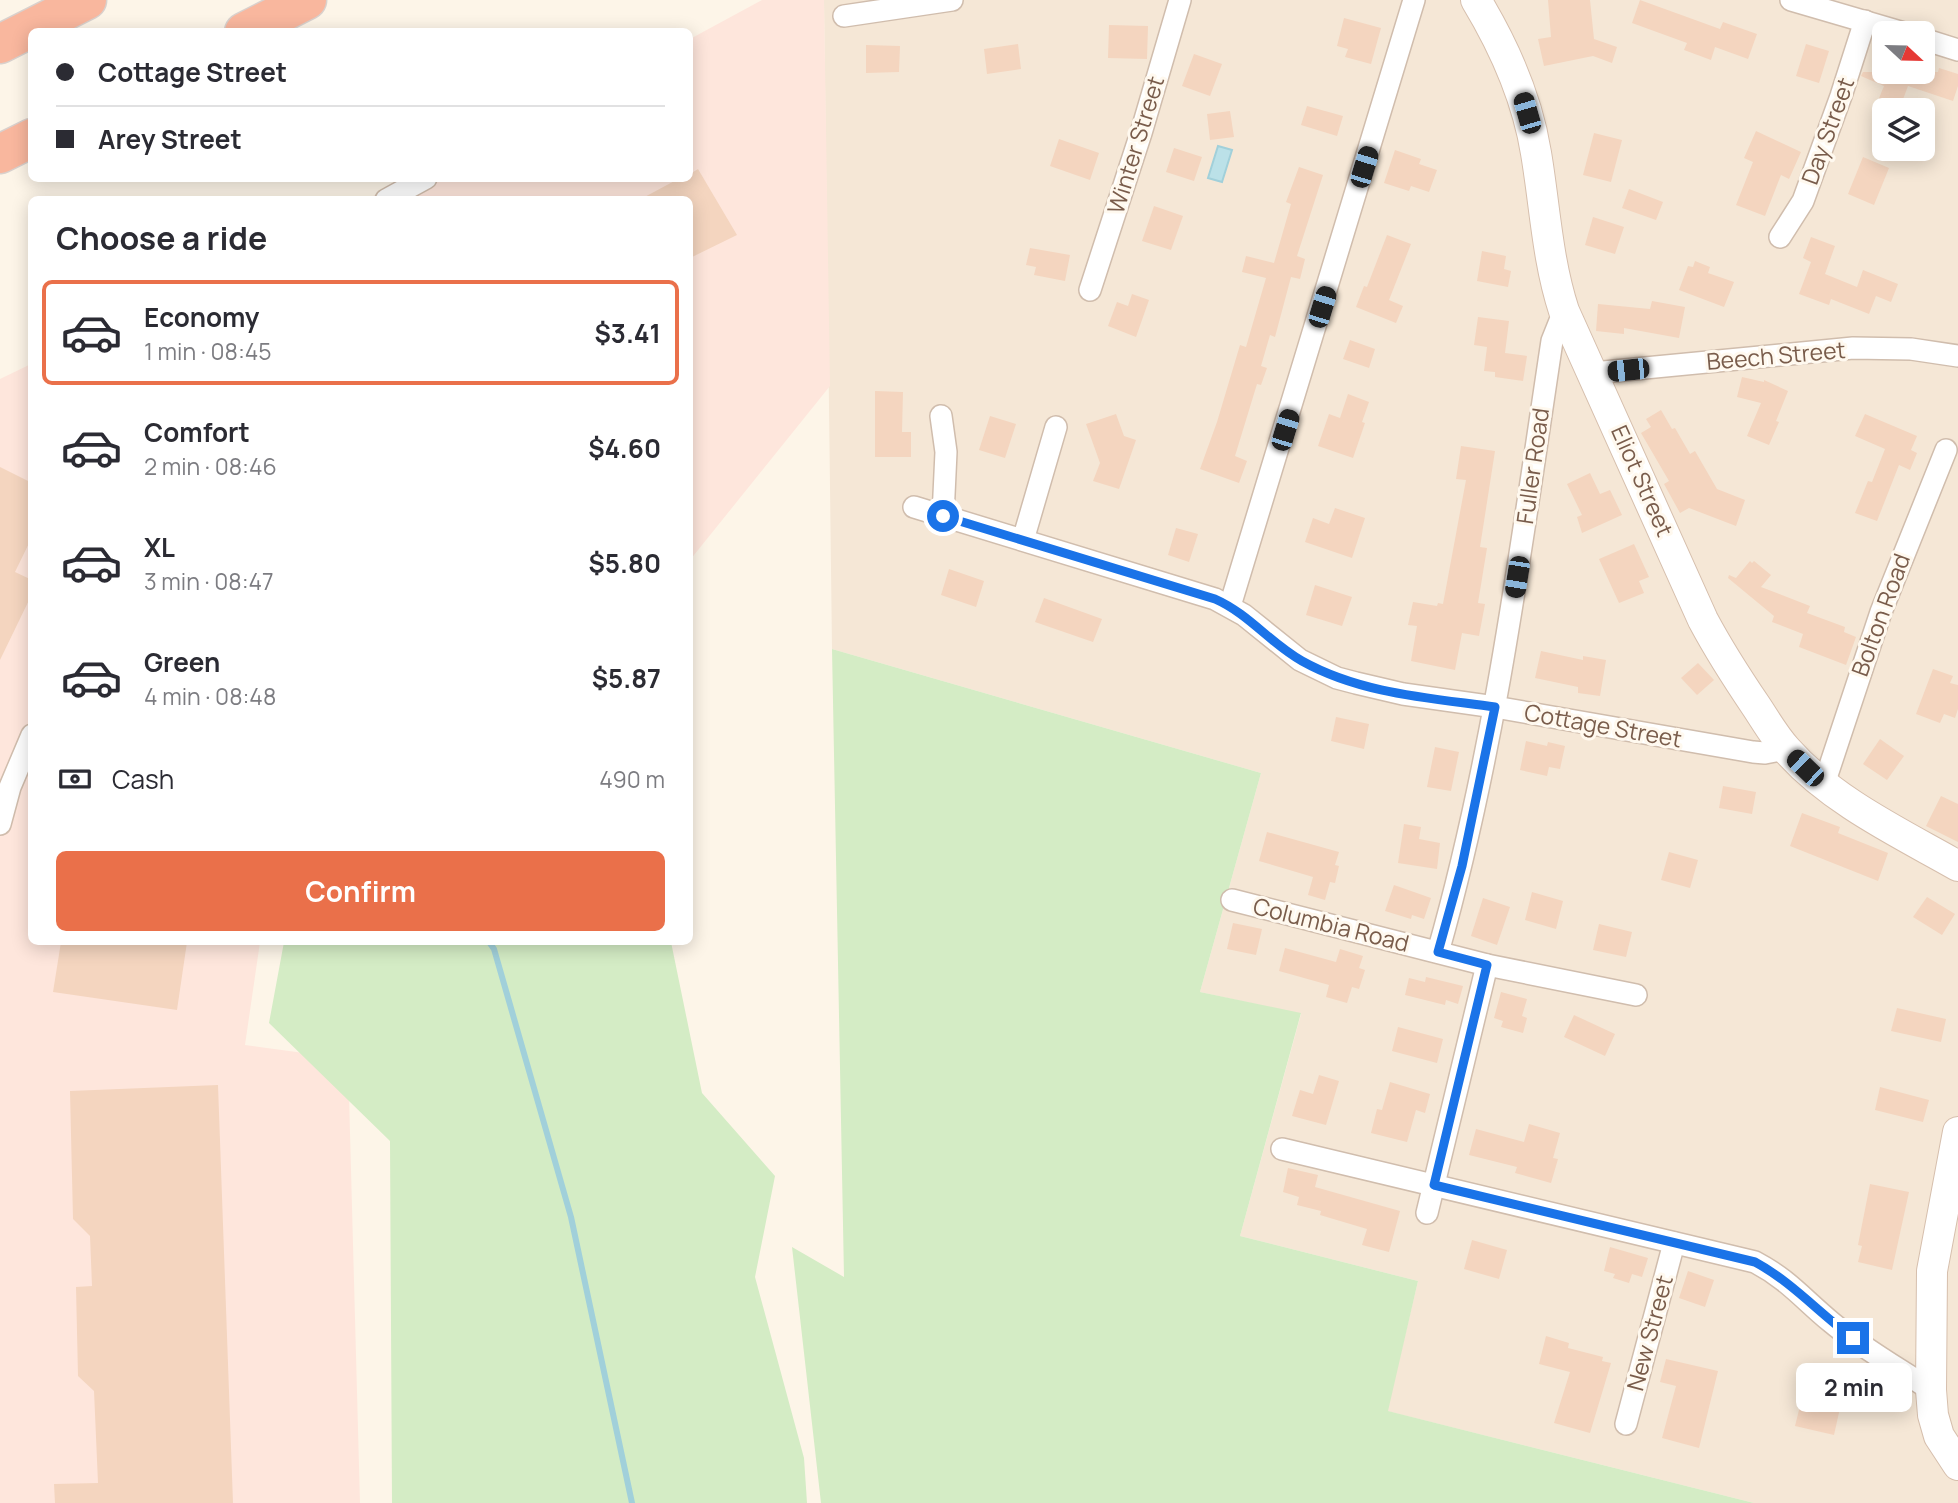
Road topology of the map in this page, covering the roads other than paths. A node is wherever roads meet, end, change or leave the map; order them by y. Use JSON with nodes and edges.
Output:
{"nodes":[{"id":1,"x":88,"y":0,"type":"edge"},
{"id":2,"x":307,"y":0,"type":"edge"},
{"id":3,"x":952,"y":0,"type":"edge"},
{"id":4,"x":1180,"y":0,"type":"edge"},
{"id":5,"x":1414,"y":0,"type":"edge"},
{"id":6,"x":1476,"y":0,"type":"edge"},
{"id":7,"x":1791,"y":0,"type":"edge"},
{"id":8,"x":844,"y":16,"type":"dead end"},
{"id":9,"x":1865,"y":21,"type":"junction"},
{"id":10,"x":1872,"y":23,"type":"edge"},
{"id":11,"x":32,"y":28,"type":"edge"},
{"id":12,"x":252,"y":28,"type":"edge"},
{"id":13,"x":28,"y":30,"type":"edge"},
{"id":14,"x":1936,"y":43,"type":"edge"},
{"id":15,"x":0,"y":44,"type":"edge"},
{"id":16,"x":1958,"y":50,"type":"edge"},
{"id":17,"x":28,"y":140,"type":"edge"},
{"id":18,"x":0,"y":154,"type":"edge"},
{"id":19,"x":419,"y":182,"type":"edge"},
{"id":20,"x":393,"y":196,"type":"edge"},
{"id":21,"x":1780,"y":237,"type":"dead end"},
{"id":22,"x":1090,"y":290,"type":"dead end"},
{"id":23,"x":1564,"y":311,"type":"junction"},
{"id":24,"x":1958,"y":356,"type":"edge"},
{"id":25,"x":1593,"y":373,"type":"junction"},
{"id":26,"x":942,"y":416,"type":"dead end"},
{"id":27,"x":1056,"y":427,"type":"dead end"},
{"id":28,"x":1946,"y":450,"type":"dead end"},
{"id":29,"x":914,"y":507,"type":"dead end"},
{"id":30,"x":943,"y":516,"type":"junction"},
{"id":31,"x":1023,"y":540,"type":"junction"},
{"id":32,"x":1230,"y":606,"type":"junction"},
{"id":33,"x":1495,"y":707,"type":"junction"},
{"id":34,"x":28,"y":744,"type":"edge"},
{"id":35,"x":1786,"y":750,"type":"junction"},
{"id":36,"x":1824,"y":784,"type":"junction"},
{"id":37,"x":0,"y":824,"type":"edge"},
{"id":38,"x":1958,"y":866,"type":"edge"},
{"id":39,"x":1232,"y":900,"type":"dead end"},
{"id":40,"x":1438,"y":952,"type":"junction"},
{"id":41,"x":1487,"y":965,"type":"junction"},
{"id":42,"x":1636,"y":995,"type":"dead end"},
{"id":43,"x":1958,"y":1132,"type":"edge"},
{"id":44,"x":1282,"y":1149,"type":"dead end"},
{"id":45,"x":1434,"y":1185,"type":"junction"},
{"id":46,"x":1427,"y":1213,"type":"dead end"},
{"id":47,"x":1674,"y":1242,"type":"junction"},
{"id":48,"x":1931,"y":1390,"type":"junction"},
{"id":49,"x":1626,"y":1424,"type":"dead end"},
{"id":50,"x":1958,"y":1465,"type":"edge"}],
"edges":[{"from":1,"to":11,"type":"highway"},
{"from":2,"to":12,"type":"highway"},
{"from":3,"to":8,"type":"street"},
{"from":4,"to":22,"type":"street","name":"Winter Street"},
{"from":5,"to":32,"type":"street"},
{"from":6,"to":23,"type":"street","name":"Eliot Street"},
{"from":7,"to":9,"type":"street"},
{"from":9,"to":10,"type":"street"},
{"from":9,"to":21,"type":"street","name":"Day Street"},
{"from":13,"to":15,"type":"highway"},
{"from":14,"to":16,"type":"street"},
{"from":17,"to":18,"type":"highway"},
{"from":19,"to":20,"type":"street"},
{"from":23,"to":25,"type":"street","name":"Eliot Street"},
{"from":23,"to":33,"type":"street","name":"Fuller Road"},
{"from":24,"to":25,"type":"street","name":"Beech Street"},
{"from":25,"to":35,"type":"street","name":"Eliot Street"},
{"from":26,"to":30,"type":"street"},
{"from":27,"to":31,"type":"street"},
{"from":28,"to":36,"type":"street","name":"Bolton Road"},
{"from":29,"to":30,"type":"street","name":"Cottage Street"},
{"from":30,"to":31,"type":"street","name":"Cottage Street"},
{"from":31,"to":32,"type":"street","name":"Cottage Street"},
{"from":32,"to":33,"type":"street","name":"Cottage Street"},
{"from":33,"to":35,"type":"street","name":"Cottage Street"},
{"from":33,"to":40,"type":"street","name":"Fuller Road"},
{"from":34,"to":37,"type":"street"},
{"from":35,"to":36,"type":"street","name":"Eliot Street"},
{"from":36,"to":38,"type":"street","name":"Eliot Street"},
{"from":39,"to":40,"type":"street","name":"Columbia Road"},
{"from":40,"to":41,"type":"street","name":"Columbia Road"},
{"from":41,"to":42,"type":"street","name":"Columbia Road"},
{"from":41,"to":45,"type":"street"},
{"from":43,"to":48,"type":"street"},
{"from":44,"to":45,"type":"street"},
{"from":45,"to":46,"type":"street"},
{"from":45,"to":47,"type":"street"},
{"from":47,"to":48,"type":"street"},
{"from":47,"to":49,"type":"street","name":"New Street"},
{"from":48,"to":50,"type":"street"}]}
